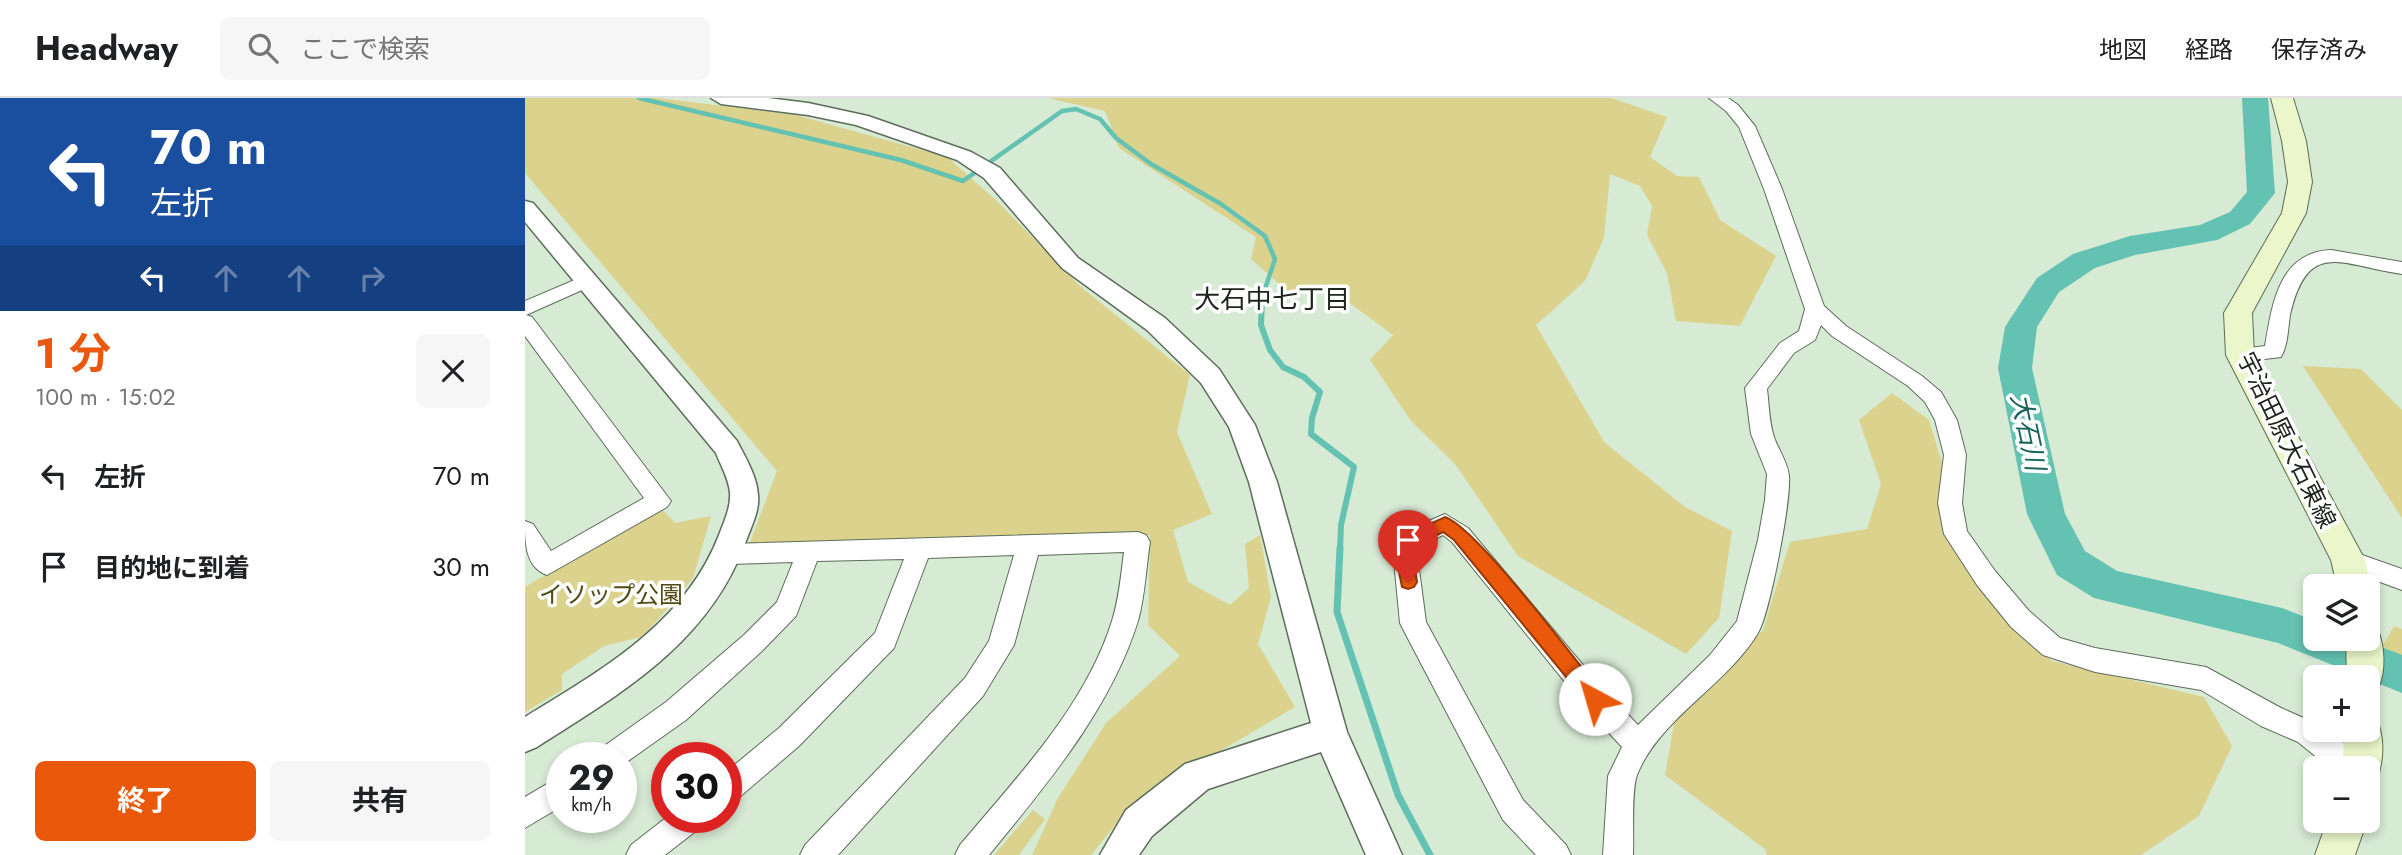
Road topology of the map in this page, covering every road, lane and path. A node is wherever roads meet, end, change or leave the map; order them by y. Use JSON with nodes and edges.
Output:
{"nodes":[{"id":1,"x":721,"y":98,"type":"edge"},
{"id":2,"x":1717,"y":98,"type":"edge"},
{"id":3,"x":2282,"y":98,"type":"edge"},
{"id":4,"x":525,"y":208,"type":"edge"},
{"id":5,"x":2398,"y":266,"type":"edge"},
{"id":6,"x":584,"y":282,"type":"junction"},
{"id":7,"x":525,"y":309,"type":"edge"},
{"id":8,"x":1815,"y":309,"type":"junction"},
{"id":9,"x":525,"y":322,"type":"edge"},
{"id":10,"x":2240,"y":355,"type":"junction"},
{"id":11,"x":525,"y":531,"type":"edge"},
{"id":12,"x":1029,"y":545,"type":"junction"},
{"id":13,"x":920,"y":548,"type":"junction"},
{"id":14,"x":809,"y":551,"type":"junction"},
{"id":15,"x":729,"y":554,"type":"junction"},
{"id":16,"x":2351,"y":573,"type":"edge"},
{"id":17,"x":2402,"y":580,"type":"edge"},
{"id":18,"x":1330,"y":733,"type":"junction"},
{"id":19,"x":525,"y":736,"type":"edge"},
{"id":20,"x":632,"y":742,"type":"edge"},
{"id":21,"x":1638,"y":746,"type":"junction"},
{"id":22,"x":2336,"y":756,"type":"edge"},
{"id":23,"x":742,"y":777,"type":"edge"},
{"id":24,"x":546,"y":800,"type":"edge"},
{"id":25,"x":525,"y":814,"type":"edge"},
{"id":26,"x":670,"y":833,"type":"edge"},
{"id":27,"x":2343,"y":833,"type":"edge"},
{"id":28,"x":641,"y":855,"type":"edge"},
{"id":29,"x":816,"y":855,"type":"edge"},
{"id":30,"x":970,"y":855,"type":"edge"},
{"id":31,"x":1118,"y":855,"type":"edge"},
{"id":32,"x":1384,"y":855,"type":"edge"},
{"id":33,"x":1556,"y":855,"type":"edge"},
{"id":34,"x":1618,"y":855,"type":"edge"},
{"id":35,"x":2335,"y":855,"type":"edge"}],
"edges":[{"from":1,"to":18,"type":"street"},
{"from":2,"to":8,"type":"street"},
{"from":3,"to":10,"type":"main road","name":"宇治田原大石東線"},
{"from":4,"to":6,"type":"street"},
{"from":5,"to":10,"type":"street"},
{"from":6,"to":7,"type":"street"},
{"from":6,"to":15,"type":"street"},
{"from":8,"to":21,"type":"street"},
{"from":8,"to":22,"type":"street"},
{"from":9,"to":11,"type":"street"},
{"from":10,"to":16,"type":"main road","name":"宇治田原大石東線"},
{"from":12,"to":13,"type":"street"},
{"from":12,"to":29,"type":"street"},
{"from":12,"to":30,"type":"street"},
{"from":13,"to":14,"type":"street"},
{"from":13,"to":23,"type":"street"},
{"from":14,"to":15,"type":"street"},
{"from":14,"to":20,"type":"street"},
{"from":15,"to":19,"type":"street"},
{"from":16,"to":17,"type":"street"},
{"from":18,"to":31,"type":"street"},
{"from":18,"to":32,"type":"street"},
{"from":21,"to":33,"type":"street"},
{"from":21,"to":34,"type":"street"},
{"from":24,"to":25,"type":"street"},
{"from":26,"to":28,"type":"street"},
{"from":27,"to":35,"type":"main road"}]}
